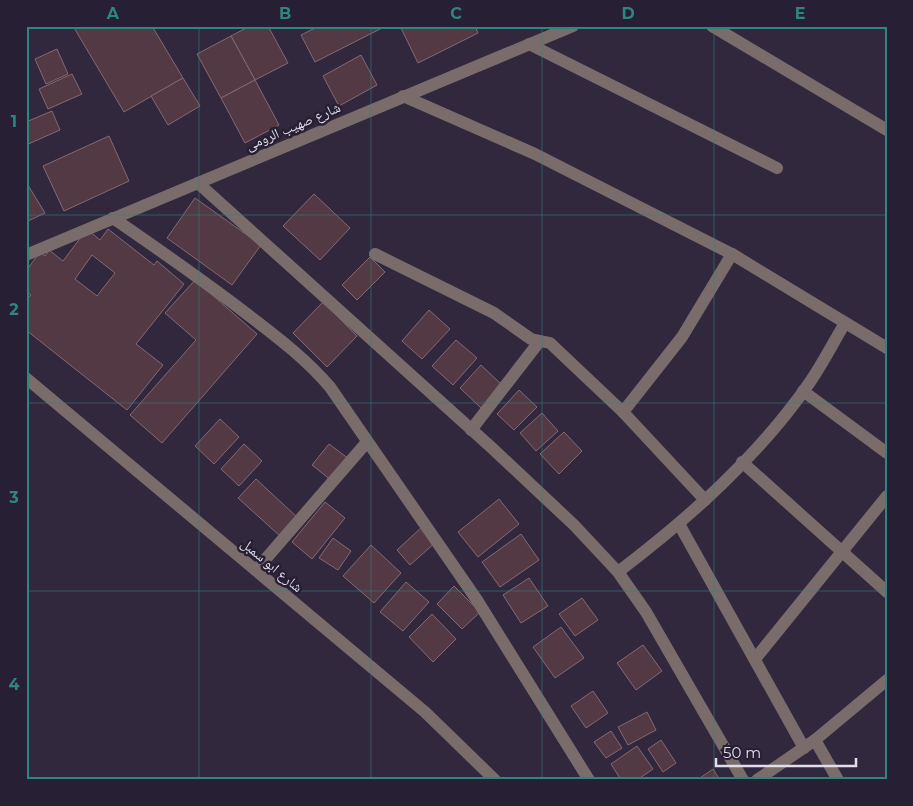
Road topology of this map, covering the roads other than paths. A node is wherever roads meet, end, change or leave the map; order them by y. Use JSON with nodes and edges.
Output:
{"nodes":[{"id":1,"x":573,"y":26,"type":"edge"},
{"id":2,"x":712,"y":26,"type":"edge"},
{"id":3,"x":529,"y":44,"type":"junction"},
{"id":4,"x":403,"y":96,"type":"junction"},
{"id":5,"x":887,"y":130,"type":"edge"},
{"id":6,"x":777,"y":168,"type":"dead end"},
{"id":7,"x":198,"y":182,"type":"junction"},
{"id":8,"x":113,"y":218,"type":"junction"},
{"id":9,"x":375,"y":254,"type":"dead end"},
{"id":10,"x":732,"y":254,"type":"junction"},
{"id":11,"x":26,"y":255,"type":"edge"},
{"id":12,"x":845,"y":324,"type":"junction"},
{"id":13,"x":539,"y":342,"type":"junction"},
{"id":14,"x":887,"y":348,"type":"edge"},
{"id":15,"x":26,"y":378,"type":"edge"},
{"id":16,"x":803,"y":391,"type":"junction"},
{"id":17,"x":623,"y":412,"type":"junction"},
{"id":18,"x":471,"y":430,"type":"junction"},
{"id":19,"x":367,"y":442,"type":"junction"},
{"id":20,"x":887,"y":452,"type":"edge"},
{"id":21,"x":742,"y":462,"type":"junction"},
{"id":22,"x":887,"y":496,"type":"edge"},
{"id":23,"x":705,"y":500,"type":"junction"},
{"id":24,"x":679,"y":524,"type":"junction"},
{"id":25,"x":841,"y":550,"type":"junction"},
{"id":26,"x":256,"y":570,"type":"junction"},
{"id":27,"x":618,"y":572,"type":"junction"},
{"id":28,"x":887,"y":592,"type":"edge"},
{"id":29,"x":755,"y":659,"type":"junction"},
{"id":30,"x":887,"y":680,"type":"edge"},
{"id":31,"x":809,"y":744,"type":"junction"},
{"id":32,"x":494,"y":780,"type":"edge"},
{"id":33,"x":589,"y":780,"type":"edge"},
{"id":34,"x":743,"y":780,"type":"edge"},
{"id":35,"x":757,"y":780,"type":"edge"},
{"id":36,"x":838,"y":780,"type":"edge"}],
"edges":[{"from":1,"to":3,"type":"street","name":"شارع صهيب الرومى"},
{"from":2,"to":5,"type":"street"},
{"from":3,"to":4,"type":"street","name":"شارع صهيب الرومى"},
{"from":3,"to":6,"type":"street"},
{"from":4,"to":7,"type":"street","name":"شارع صهيب الرومى"},
{"from":4,"to":10,"type":"street"},
{"from":7,"to":8,"type":"street","name":"شارع صهيب الرومى"},
{"from":7,"to":18,"type":"street"},
{"from":8,"to":11,"type":"street","name":"شارع صهيب الرومى"},
{"from":8,"to":19,"type":"street"},
{"from":9,"to":13,"type":"street"},
{"from":10,"to":12,"type":"street"},
{"from":10,"to":17,"type":"street"},
{"from":12,"to":14,"type":"street"},
{"from":12,"to":16,"type":"street"},
{"from":13,"to":17,"type":"street"},
{"from":13,"to":18,"type":"street"},
{"from":15,"to":26,"type":"street","name":"شارع ابو سمبل"},
{"from":16,"to":20,"type":"street"},
{"from":16,"to":21,"type":"street"},
{"from":17,"to":23,"type":"street"},
{"from":18,"to":27,"type":"street"},
{"from":19,"to":26,"type":"street"},
{"from":19,"to":33,"type":"street"},
{"from":21,"to":23,"type":"street"},
{"from":21,"to":25,"type":"street"},
{"from":22,"to":25,"type":"street"},
{"from":23,"to":24,"type":"street"},
{"from":24,"to":27,"type":"street"},
{"from":24,"to":29,"type":"street"},
{"from":25,"to":28,"type":"street"},
{"from":25,"to":29,"type":"street"},
{"from":26,"to":32,"type":"street","name":"شارع ابو سمبل"},
{"from":27,"to":34,"type":"street"},
{"from":29,"to":31,"type":"street"},
{"from":30,"to":31,"type":"street"},
{"from":31,"to":35,"type":"street"},
{"from":31,"to":36,"type":"street"}]}
